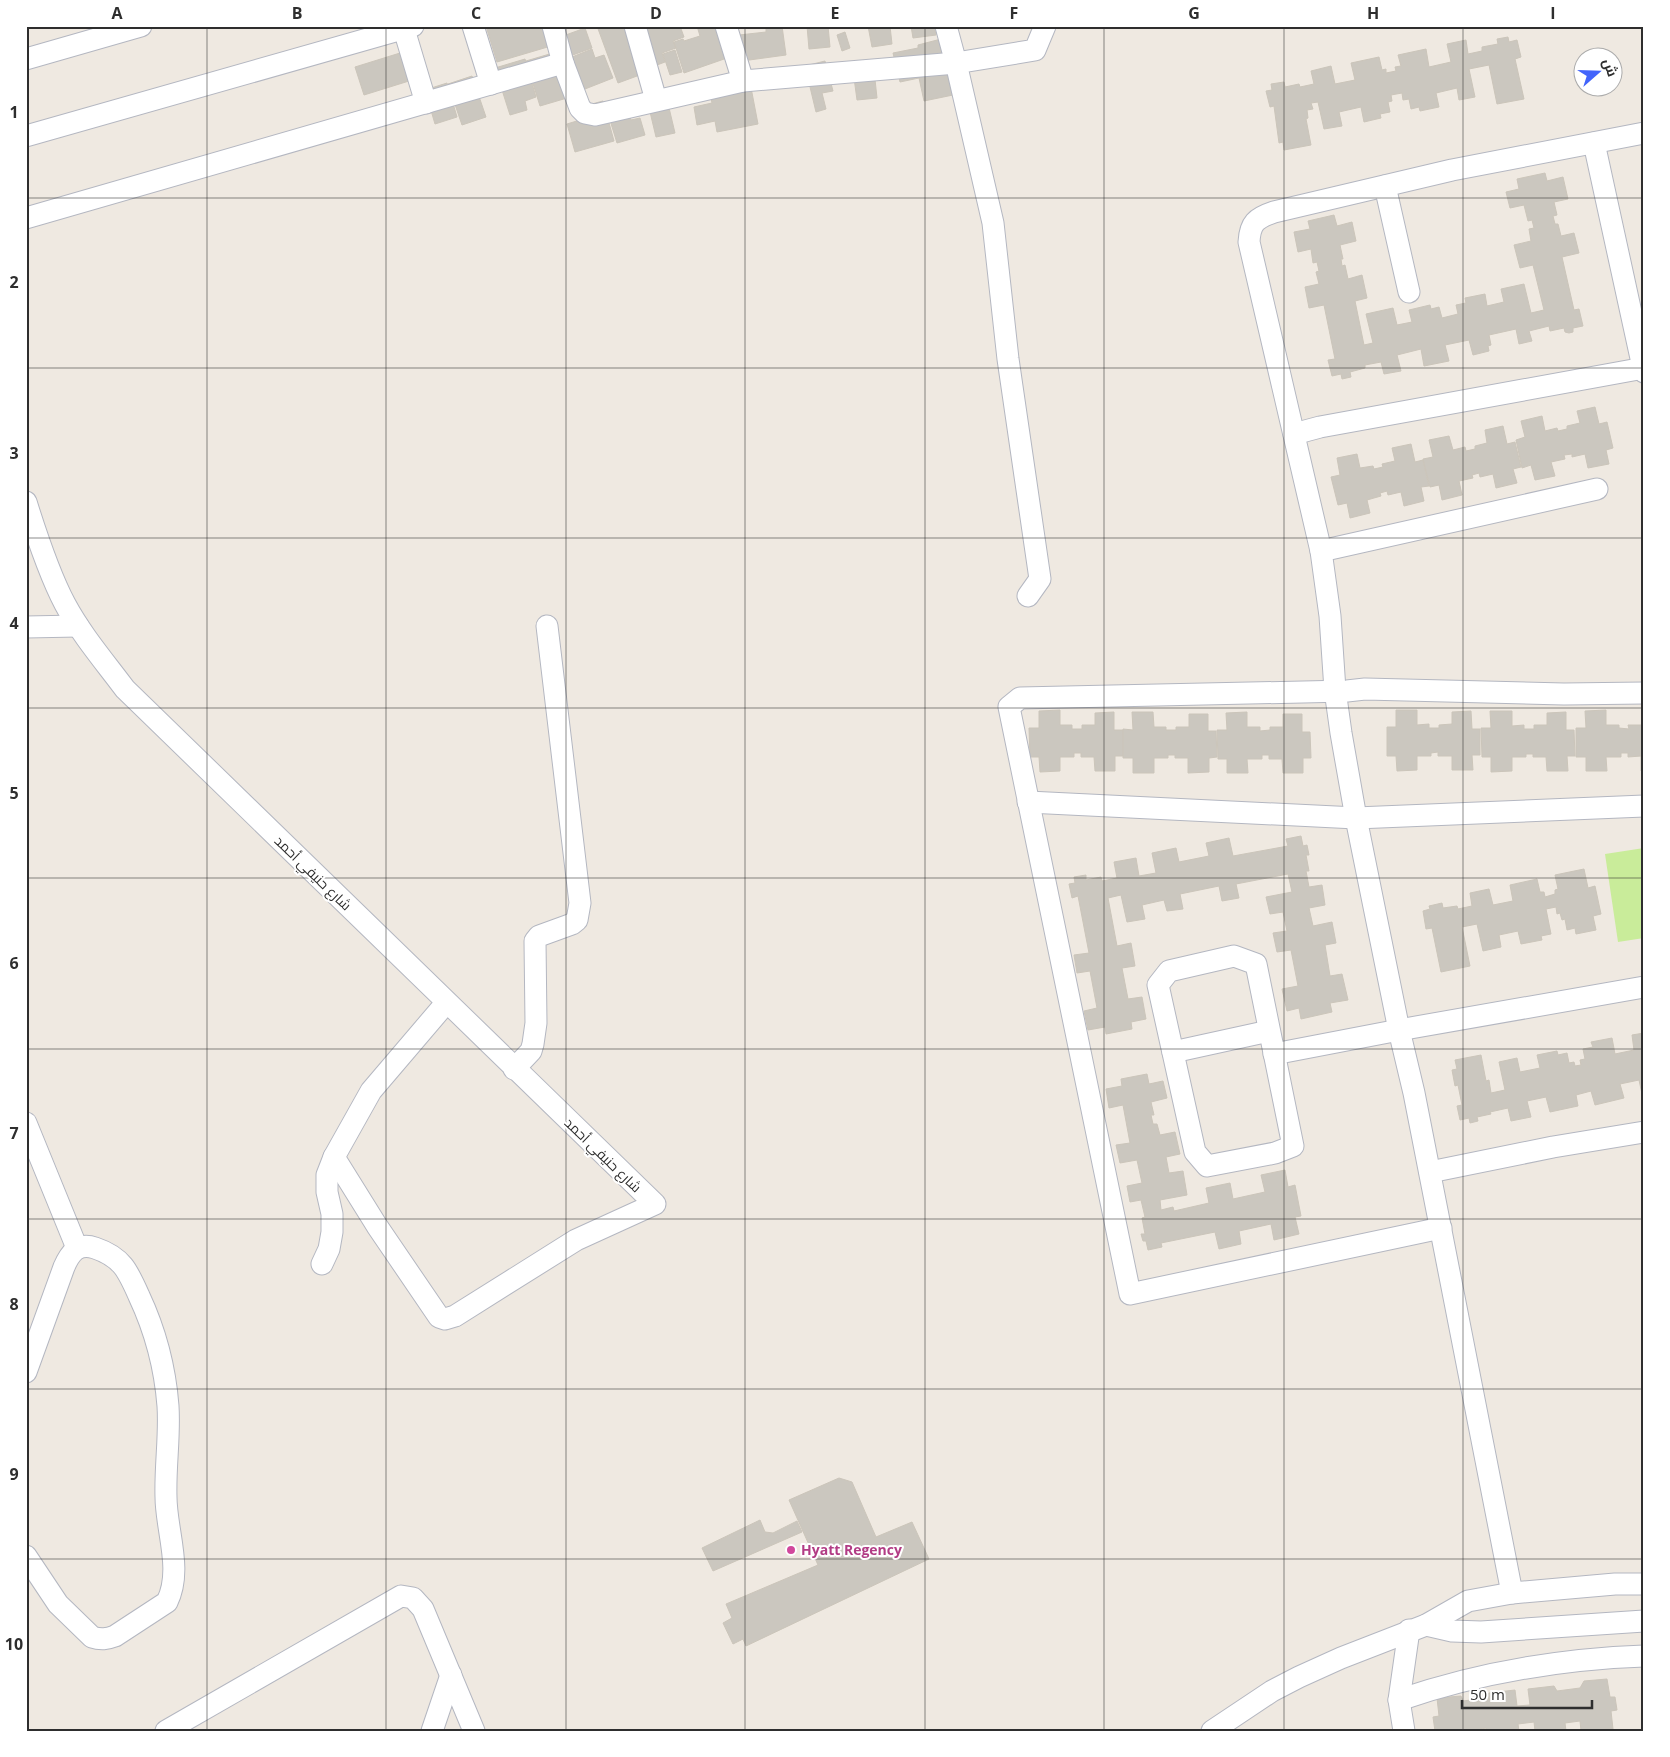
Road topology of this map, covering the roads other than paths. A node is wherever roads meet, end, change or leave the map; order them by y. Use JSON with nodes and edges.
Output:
{"nodes":[{"id":1,"x":142,"y":26,"type":"edge"},
{"id":2,"x":473,"y":26,"type":"edge"},
{"id":3,"x":553,"y":26,"type":"edge"},
{"id":4,"x":634,"y":26,"type":"edge"},
{"id":5,"x":726,"y":26,"type":"edge"},
{"id":6,"x":946,"y":26,"type":"edge"},
{"id":7,"x":1045,"y":26,"type":"edge"},
{"id":8,"x":406,"y":27,"type":"edge"},
{"id":9,"x":26,"y":59,"type":"edge"},
{"id":10,"x":564,"y":63,"type":"junction"},
{"id":11,"x":956,"y":63,"type":"junction"},
{"id":12,"x":743,"y":82,"type":"junction"},
{"id":13,"x":491,"y":84,"type":"junction"},
{"id":14,"x":656,"y":100,"type":"junction"},
{"id":15,"x":426,"y":103,"type":"junction"},
{"id":16,"x":1644,"y":133,"type":"edge"},
{"id":17,"x":26,"y":136,"type":"edge"},
{"id":18,"x":1594,"y":143,"type":"junction"},
{"id":19,"x":1385,"y":186,"type":"junction"},
{"id":20,"x":26,"y":218,"type":"edge"},
{"id":21,"x":1409,"y":292,"type":"dead end"},
{"id":22,"x":1644,"y":369,"type":"edge"},
{"id":23,"x":1294,"y":434,"type":"junction"},
{"id":24,"x":1597,"y":489,"type":"dead end"},
{"id":25,"x":26,"y":502,"type":"edge"},
{"id":26,"x":1321,"y":551,"type":"junction"},
{"id":27,"x":1028,"y":596,"type":"dead end"},
{"id":28,"x":78,"y":626,"type":"junction"},
{"id":29,"x":547,"y":626,"type":"dead end"},
{"id":30,"x":26,"y":627,"type":"edge"},
{"id":31,"x":1335,"y":690,"type":"junction"},
{"id":32,"x":1644,"y":693,"type":"edge"},
{"id":33,"x":1028,"y":802,"type":"junction"},
{"id":34,"x":1644,"y":806,"type":"edge"},
{"id":35,"x":1356,"y":818,"type":"junction"},
{"id":36,"x":1644,"y":987,"type":"edge"},
{"id":37,"x":446,"y":1003,"type":"junction"},
{"id":38,"x":1399,"y":1030,"type":"junction"},
{"id":39,"x":1269,"y":1031,"type":"junction"},
{"id":40,"x":1173,"y":1052,"type":"junction"},
{"id":41,"x":1274,"y":1054,"type":"junction"},
{"id":42,"x":514,"y":1069,"type":"junction"},
{"id":43,"x":26,"y":1123,"type":"edge"},
{"id":44,"x":1644,"y":1132,"type":"edge"},
{"id":45,"x":334,"y":1157,"type":"junction"},
{"id":46,"x":1430,"y":1172,"type":"junction"},
{"id":47,"x":1440,"y":1228,"type":"junction"},
{"id":48,"x":77,"y":1248,"type":"junction"},
{"id":49,"x":322,"y":1264,"type":"dead end"},
{"id":50,"x":26,"y":1372,"type":"edge"},
{"id":51,"x":26,"y":1556,"type":"edge"},
{"id":52,"x":1644,"y":1584,"type":"edge"},
{"id":53,"x":1512,"y":1593,"type":"junction"},
{"id":54,"x":1644,"y":1621,"type":"edge"},
{"id":55,"x":1417,"y":1628,"type":"junction"},
{"id":56,"x":1644,"y":1656,"type":"edge"},
{"id":57,"x":451,"y":1675,"type":"junction"},
{"id":58,"x":1399,"y":1700,"type":"junction"},
{"id":59,"x":166,"y":1731,"type":"edge"},
{"id":60,"x":432,"y":1731,"type":"edge"},
{"id":61,"x":474,"y":1731,"type":"edge"},
{"id":62,"x":1212,"y":1731,"type":"edge"},
{"id":63,"x":1404,"y":1731,"type":"edge"}],
"edges":[{"from":1,"to":9,"type":"street"},
{"from":2,"to":13,"type":"street"},
{"from":3,"to":10,"type":"street"},
{"from":4,"to":14,"type":"street"},
{"from":5,"to":12,"type":"street"},
{"from":6,"to":11,"type":"street"},
{"from":7,"to":11,"type":"street"},
{"from":8,"to":15,"type":"street"},
{"from":8,"to":17,"type":"street"},
{"from":10,"to":13,"type":"street"},
{"from":10,"to":14,"type":"street"},
{"from":11,"to":12,"type":"street"},
{"from":11,"to":27,"type":"street"},
{"from":12,"to":14,"type":"street"},
{"from":13,"to":15,"type":"street"},
{"from":15,"to":20,"type":"street"},
{"from":16,"to":18,"type":"street"},
{"from":18,"to":19,"type":"street"},
{"from":18,"to":22,"type":"street"},
{"from":19,"to":21,"type":"street"},
{"from":19,"to":23,"type":"street"},
{"from":22,"to":23,"type":"street"},
{"from":23,"to":26,"type":"street"},
{"from":24,"to":26,"type":"street"},
{"from":25,"to":28,"type":"street","name":"شارع حنيفي أحمد"},
{"from":26,"to":31,"type":"street"},
{"from":28,"to":30,"type":"street"},
{"from":28,"to":37,"type":"street","name":"شارع حنيفي أحمد"},
{"from":29,"to":42,"type":"street"},
{"from":31,"to":32,"type":"street"},
{"from":31,"to":33,"type":"street"},
{"from":31,"to":35,"type":"street"},
{"from":33,"to":35,"type":"street"},
{"from":33,"to":47,"type":"street"},
{"from":34,"to":35,"type":"street"},
{"from":35,"to":38,"type":"street"},
{"from":36,"to":38,"type":"street"},
{"from":37,"to":42,"type":"street","name":"شارع حنيفي أحمد"},
{"from":37,"to":45,"type":"street"},
{"from":38,"to":41,"type":"street"},
{"from":38,"to":46,"type":"street"},
{"from":39,"to":40,"type":"street"},
{"from":39,"to":40,"type":"street"},
{"from":39,"to":41,"type":"street"},
{"from":40,"to":41,"type":"street"},
{"from":42,"to":45,"type":"street","name":"شارع حنيفي أحمد"},
{"from":43,"to":48,"type":"street"},
{"from":44,"to":46,"type":"street"},
{"from":45,"to":49,"type":"street"},
{"from":46,"to":47,"type":"street"},
{"from":47,"to":53,"type":"street"},
{"from":48,"to":50,"type":"street"},
{"from":48,"to":51,"type":"street"},
{"from":52,"to":53,"type":"street"},
{"from":53,"to":55,"type":"street"},
{"from":54,"to":55,"type":"street"},
{"from":55,"to":58,"type":"street"},
{"from":55,"to":62,"type":"street"},
{"from":56,"to":58,"type":"street"},
{"from":57,"to":59,"type":"street"},
{"from":57,"to":60,"type":"street"},
{"from":57,"to":61,"type":"street"},
{"from":58,"to":63,"type":"street"}]}
